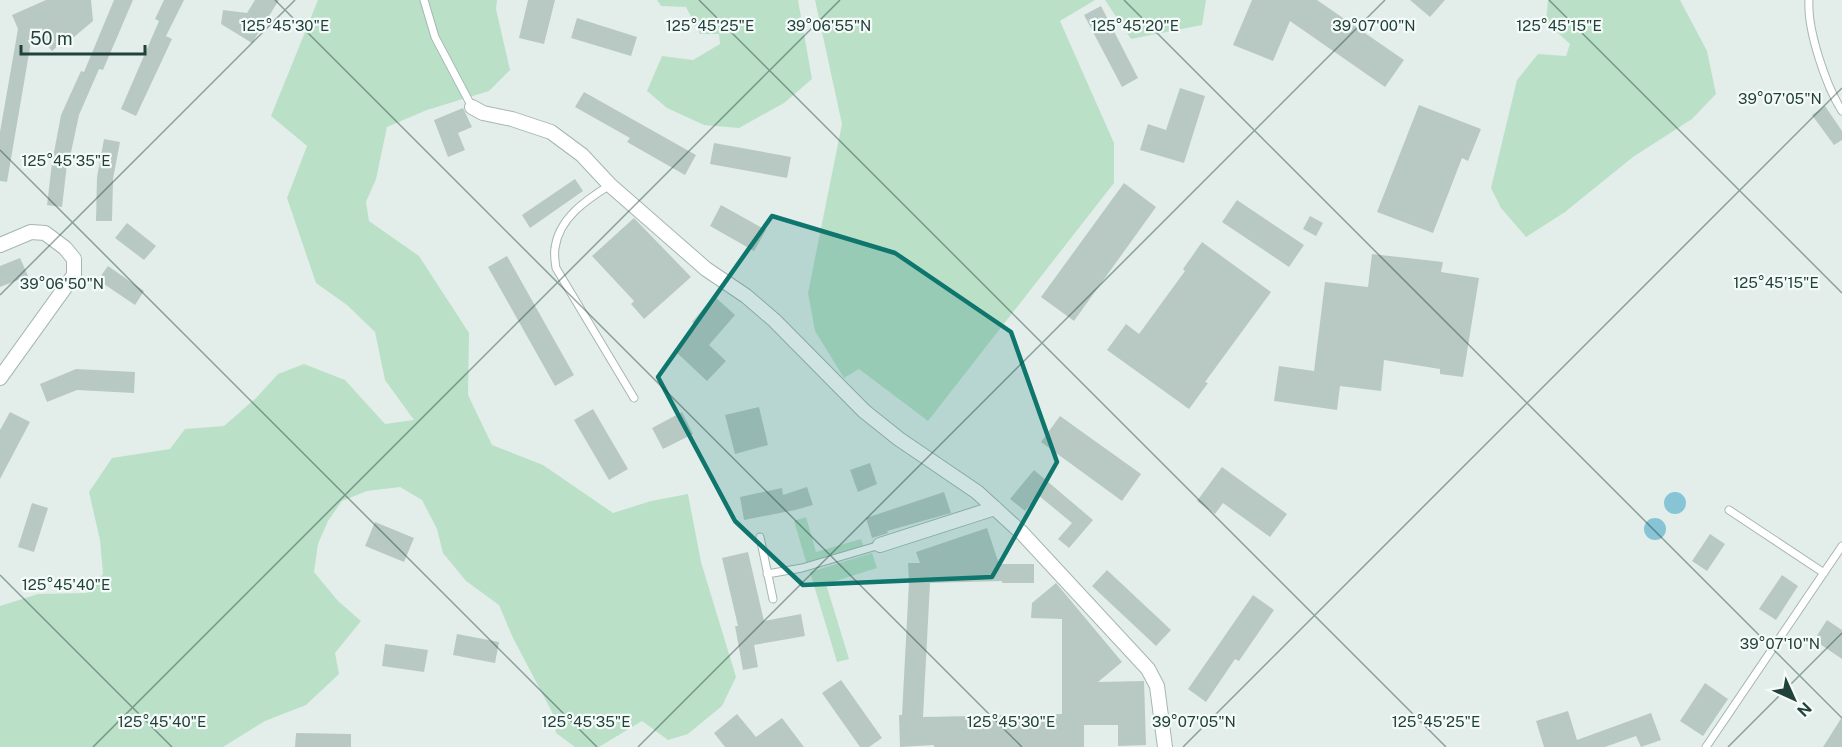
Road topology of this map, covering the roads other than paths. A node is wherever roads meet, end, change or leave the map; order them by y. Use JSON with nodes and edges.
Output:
{"nodes":[{"id":1,"x":424,"y":0,"type":"edge"},
{"id":2,"x":1809,"y":0,"type":"edge"},
{"id":3,"x":472,"y":107,"type":"joint"},
{"id":4,"x":1842,"y":111,"type":"edge"},
{"id":5,"x":610,"y":185,"type":"junction"},
{"id":6,"x":0,"y":245,"type":"edge"},
{"id":7,"x":0,"y":378,"type":"edge"},
{"id":8,"x":634,"y":398,"type":"dead end"},
{"id":9,"x":995,"y":507,"type":"junction"},
{"id":10,"x":1729,"y":510,"type":"dead end"},
{"id":11,"x":760,"y":537,"type":"dead end"},
{"id":12,"x":880,"y":545,"type":"joint"},
{"id":13,"x":1842,"y":546,"type":"edge"},
{"id":14,"x":1824,"y":573,"type":"junction"},
{"id":15,"x":767,"y":574,"type":"junction"},
{"id":16,"x":773,"y":599,"type":"dead end"},
{"id":17,"x":1166,"y":747,"type":"edge"},
{"id":18,"x":1706,"y":747,"type":"edge"}],
"edges":[{"from":1,"to":3,"type":"lane"},
{"from":2,"to":4,"type":"lane"},
{"from":3,"to":5,"type":"street"},
{"from":5,"to":8,"type":"lane"},
{"from":5,"to":9,"type":"street"},
{"from":6,"to":7,"type":"street"},
{"from":9,"to":12,"type":"street"},
{"from":9,"to":17,"type":"street"},
{"from":10,"to":14,"type":"lane"},
{"from":11,"to":15,"type":"lane"},
{"from":12,"to":15,"type":"lane"},
{"from":13,"to":14,"type":"lane"},
{"from":14,"to":18,"type":"lane"},
{"from":15,"to":16,"type":"lane"}]}
